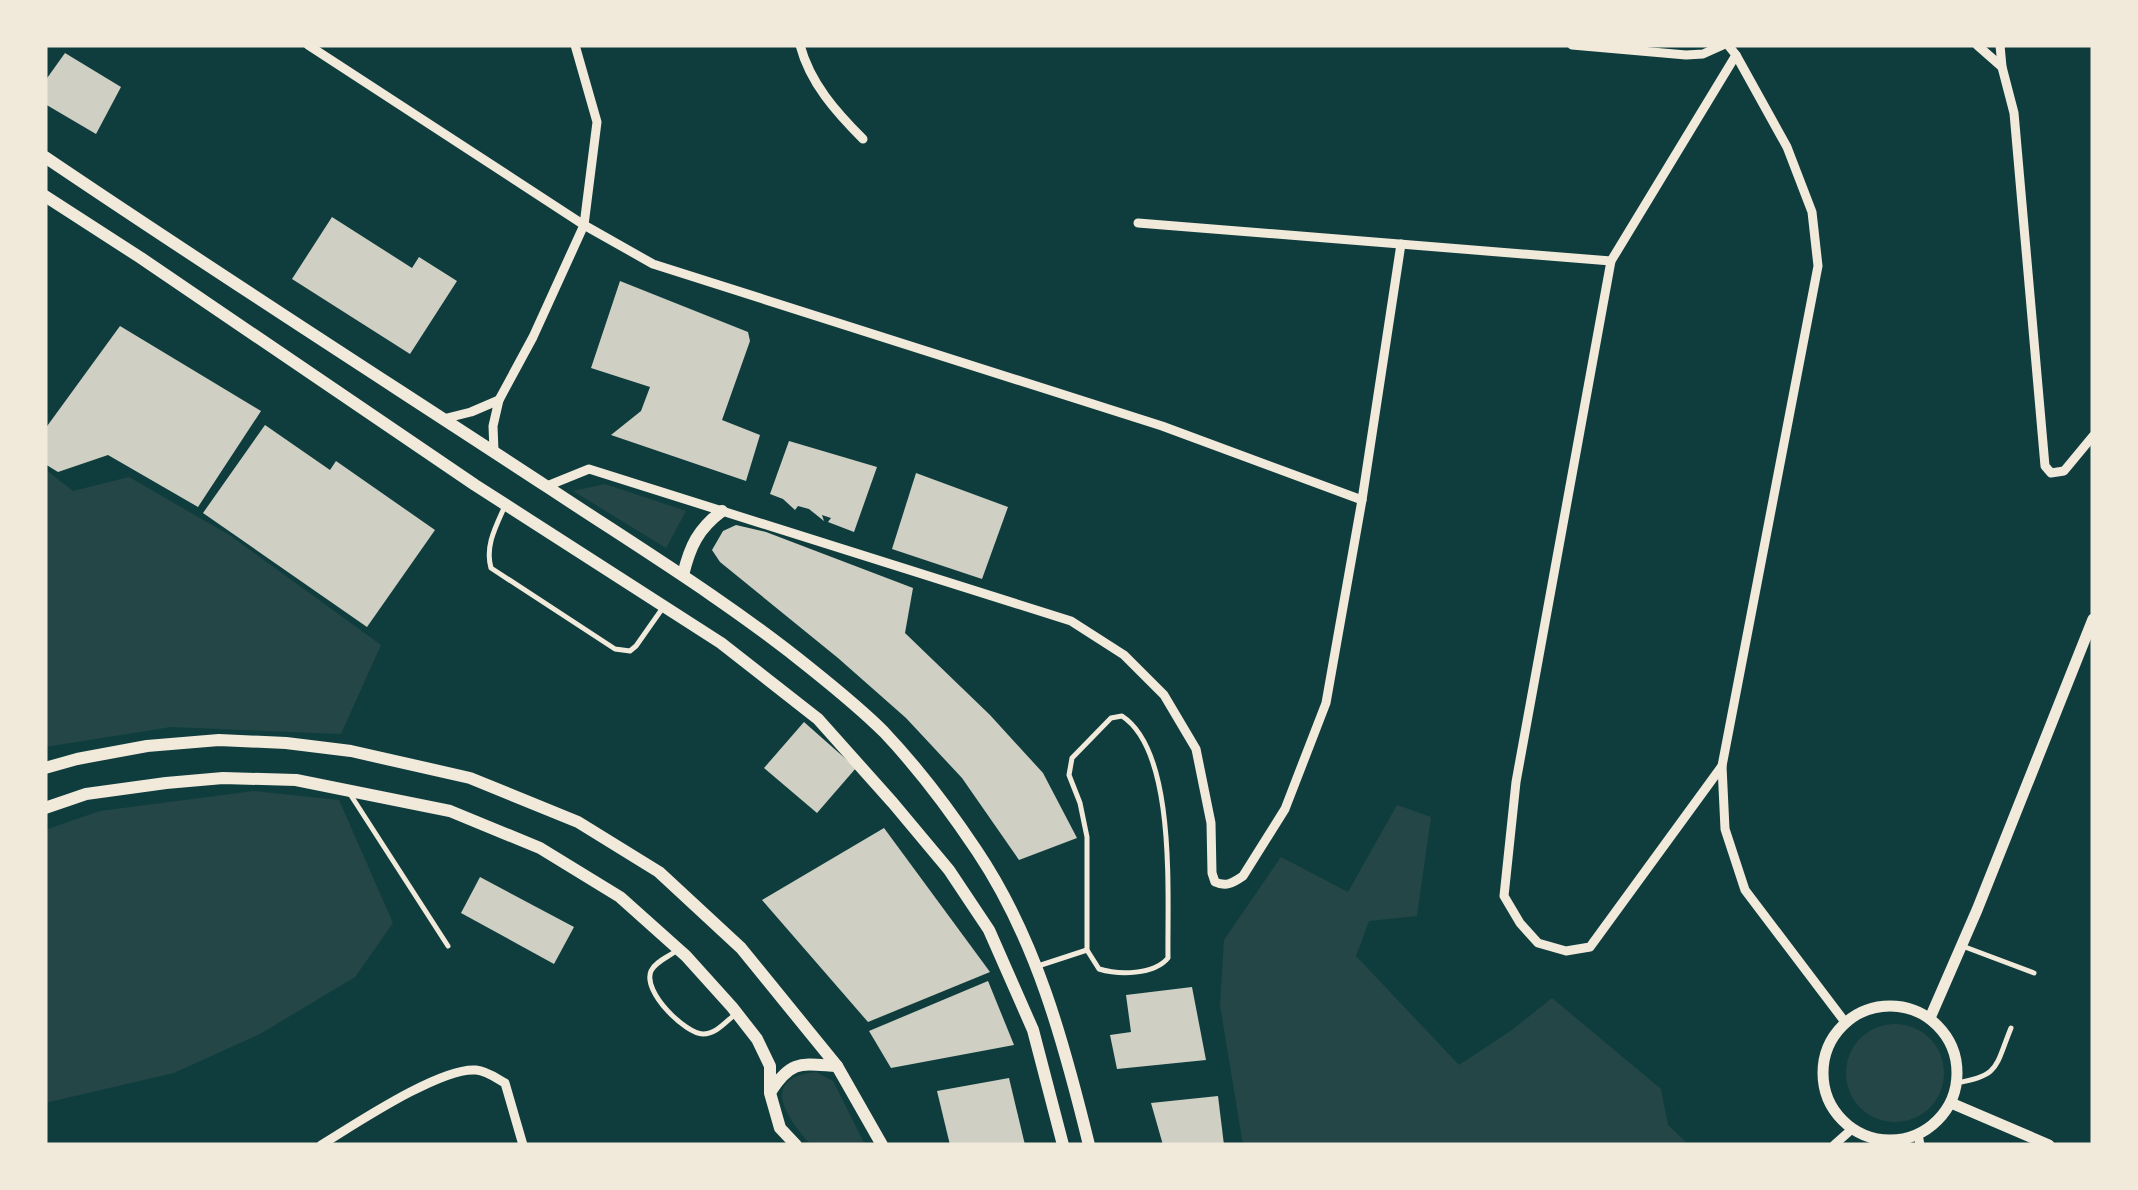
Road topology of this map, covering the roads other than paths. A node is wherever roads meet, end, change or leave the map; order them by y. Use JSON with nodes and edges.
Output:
{"nodes":[{"id":1,"x":308,"y":45,"type":"edge"},
{"id":2,"x":575,"y":45,"type":"edge"},
{"id":3,"x":800,"y":45,"type":"edge"},
{"id":4,"x":1572,"y":45,"type":"edge"},
{"id":5,"x":1726,"y":45,"type":"edge"},
{"id":6,"x":1977,"y":45,"type":"edge"},
{"id":7,"x":2000,"y":45,"type":"edge"},
{"id":8,"x":1736,"y":54,"type":"junction"},
{"id":9,"x":2002,"y":67,"type":"junction"},
{"id":10,"x":863,"y":139,"type":"dead end"},
{"id":11,"x":45,"y":158,"type":"edge"},
{"id":12,"x":45,"y":196,"type":"edge"},
{"id":13,"x":1138,"y":223,"type":"dead end"},
{"id":14,"x":584,"y":224,"type":"junction"},
{"id":15,"x":1401,"y":244,"type":"junction"},
{"id":16,"x":1611,"y":261,"type":"junction"},
{"id":17,"x":498,"y":400,"type":"junction"},
{"id":18,"x":443,"y":418,"type":"junction"},
{"id":19,"x":2093,"y":436,"type":"edge"},
{"id":20,"x":494,"y":451,"type":"junction"},
{"id":21,"x":546,"y":486,"type":"junction"},
{"id":22,"x":1362,"y":500,"type":"junction"},
{"id":23,"x":506,"y":504,"type":"junction"},
{"id":24,"x":722,"y":511,"type":"junction"},
{"id":25,"x":683,"y":575,"type":"junction"},
{"id":26,"x":664,"y":607,"type":"junction"},
{"id":27,"x":2093,"y":619,"type":"edge"},
{"id":28,"x":1722,"y":766,"type":"junction"},
{"id":29,"x":45,"y":768,"type":"edge"},
{"id":30,"x":349,"y":791,"type":"junction"},
{"id":31,"x":45,"y":808,"type":"edge"},
{"id":32,"x":448,"y":946,"type":"dead end"},
{"id":33,"x":1962,"y":946,"type":"junction"},
{"id":34,"x":678,"y":948,"type":"junction"},
{"id":35,"x":1087,"y":950,"type":"junction"},
{"id":36,"x":1035,"y":967,"type":"junction"},
{"id":37,"x":2034,"y":973,"type":"dead end"},
{"id":38,"x":737,"y":1013,"type":"junction"},
{"id":39,"x":1930,"y":1018,"type":"junction"},
{"id":40,"x":1846,"y":1022,"type":"junction"},
{"id":41,"x":2011,"y":1028,"type":"dead end"},
{"id":42,"x":837,"y":1066,"type":"junction"},
{"id":43,"x":1956,"y":1083,"type":"junction"},
{"id":44,"x":770,"y":1093,"type":"junction"},
{"id":45,"x":1951,"y":1103,"type":"junction"},
{"id":46,"x":780,"y":1128,"type":"junction"},
{"id":47,"x":1852,"y":1129,"type":"junction"},
{"id":48,"x":1919,"y":1140,"type":"edge"},
{"id":49,"x":879,"y":1142,"type":"edge"},
{"id":50,"x":1894,"y":1142,"type":"edge"},
{"id":51,"x":321,"y":1145,"type":"edge"},
{"id":52,"x":523,"y":1145,"type":"edge"},
{"id":53,"x":782,"y":1145,"type":"edge"},
{"id":54,"x":796,"y":1145,"type":"edge"},
{"id":55,"x":1063,"y":1145,"type":"edge"},
{"id":56,"x":1090,"y":1145,"type":"edge"},
{"id":57,"x":1834,"y":1145,"type":"edge"},
{"id":58,"x":2049,"y":1145,"type":"edge"}],
"edges":[{"from":1,"to":14,"type":"street"},
{"from":2,"to":14,"type":"street"},
{"from":3,"to":10,"type":"street"},
{"from":4,"to":5,"type":"street"},
{"from":5,"to":8,"type":"street"},
{"from":6,"to":9,"type":"street"},
{"from":7,"to":9,"type":"street"},
{"from":8,"to":16,"type":"street"},
{"from":8,"to":28,"type":"street"},
{"from":9,"to":19,"type":"street"},
{"from":11,"to":18,"type":"main road"},
{"from":12,"to":23,"type":"main road"},
{"from":13,"to":15,"type":"street"},
{"from":14,"to":17,"type":"street"},
{"from":14,"to":22,"type":"street"},
{"from":15,"to":16,"type":"street"},
{"from":15,"to":22,"type":"street"},
{"from":16,"to":28,"type":"street"},
{"from":17,"to":18,"type":"street"},
{"from":17,"to":20,"type":"street"},
{"from":18,"to":20,"type":"main road"},
{"from":20,"to":21,"type":"main road"},
{"from":21,"to":24,"type":"street"},
{"from":21,"to":25,"type":"main road"},
{"from":22,"to":24,"type":"street"},
{"from":23,"to":26,"type":"main road"},
{"from":23,"to":26,"type":"lane"},
{"from":24,"to":25,"type":"main road"},
{"from":25,"to":36,"type":"main road"},
{"from":26,"to":55,"type":"main road"},
{"from":27,"to":33,"type":"street"},
{"from":28,"to":40,"type":"street"},
{"from":29,"to":42,"type":"main road"},
{"from":30,"to":31,"type":"main road"},
{"from":30,"to":32,"type":"lane"},
{"from":30,"to":34,"type":"main road"},
{"from":33,"to":37,"type":"lane"},
{"from":33,"to":39,"type":"street"},
{"from":34,"to":38,"type":"main road"},
{"from":34,"to":38,"type":"lane"},
{"from":35,"to":35,"type":"lane"},
{"from":35,"to":36,"type":"lane"},
{"from":36,"to":56,"type":"main road"},
{"from":38,"to":44,"type":"main road"},
{"from":39,"to":40,"type":"street"},
{"from":39,"to":43,"type":"street"},
{"from":40,"to":47,"type":"street"},
{"from":41,"to":43,"type":"lane"},
{"from":42,"to":44,"type":"main road"},
{"from":42,"to":49,"type":"main road"},
{"from":43,"to":45,"type":"street"},
{"from":44,"to":46,"type":"main road"},
{"from":45,"to":48,"type":"street"},
{"from":45,"to":58,"type":"street"},
{"from":46,"to":53,"type":"main road"},
{"from":46,"to":54,"type":"main road"},
{"from":47,"to":50,"type":"street"},
{"from":47,"to":57,"type":"street"},
{"from":48,"to":50,"type":"street"},
{"from":51,"to":52,"type":"street"}]}
